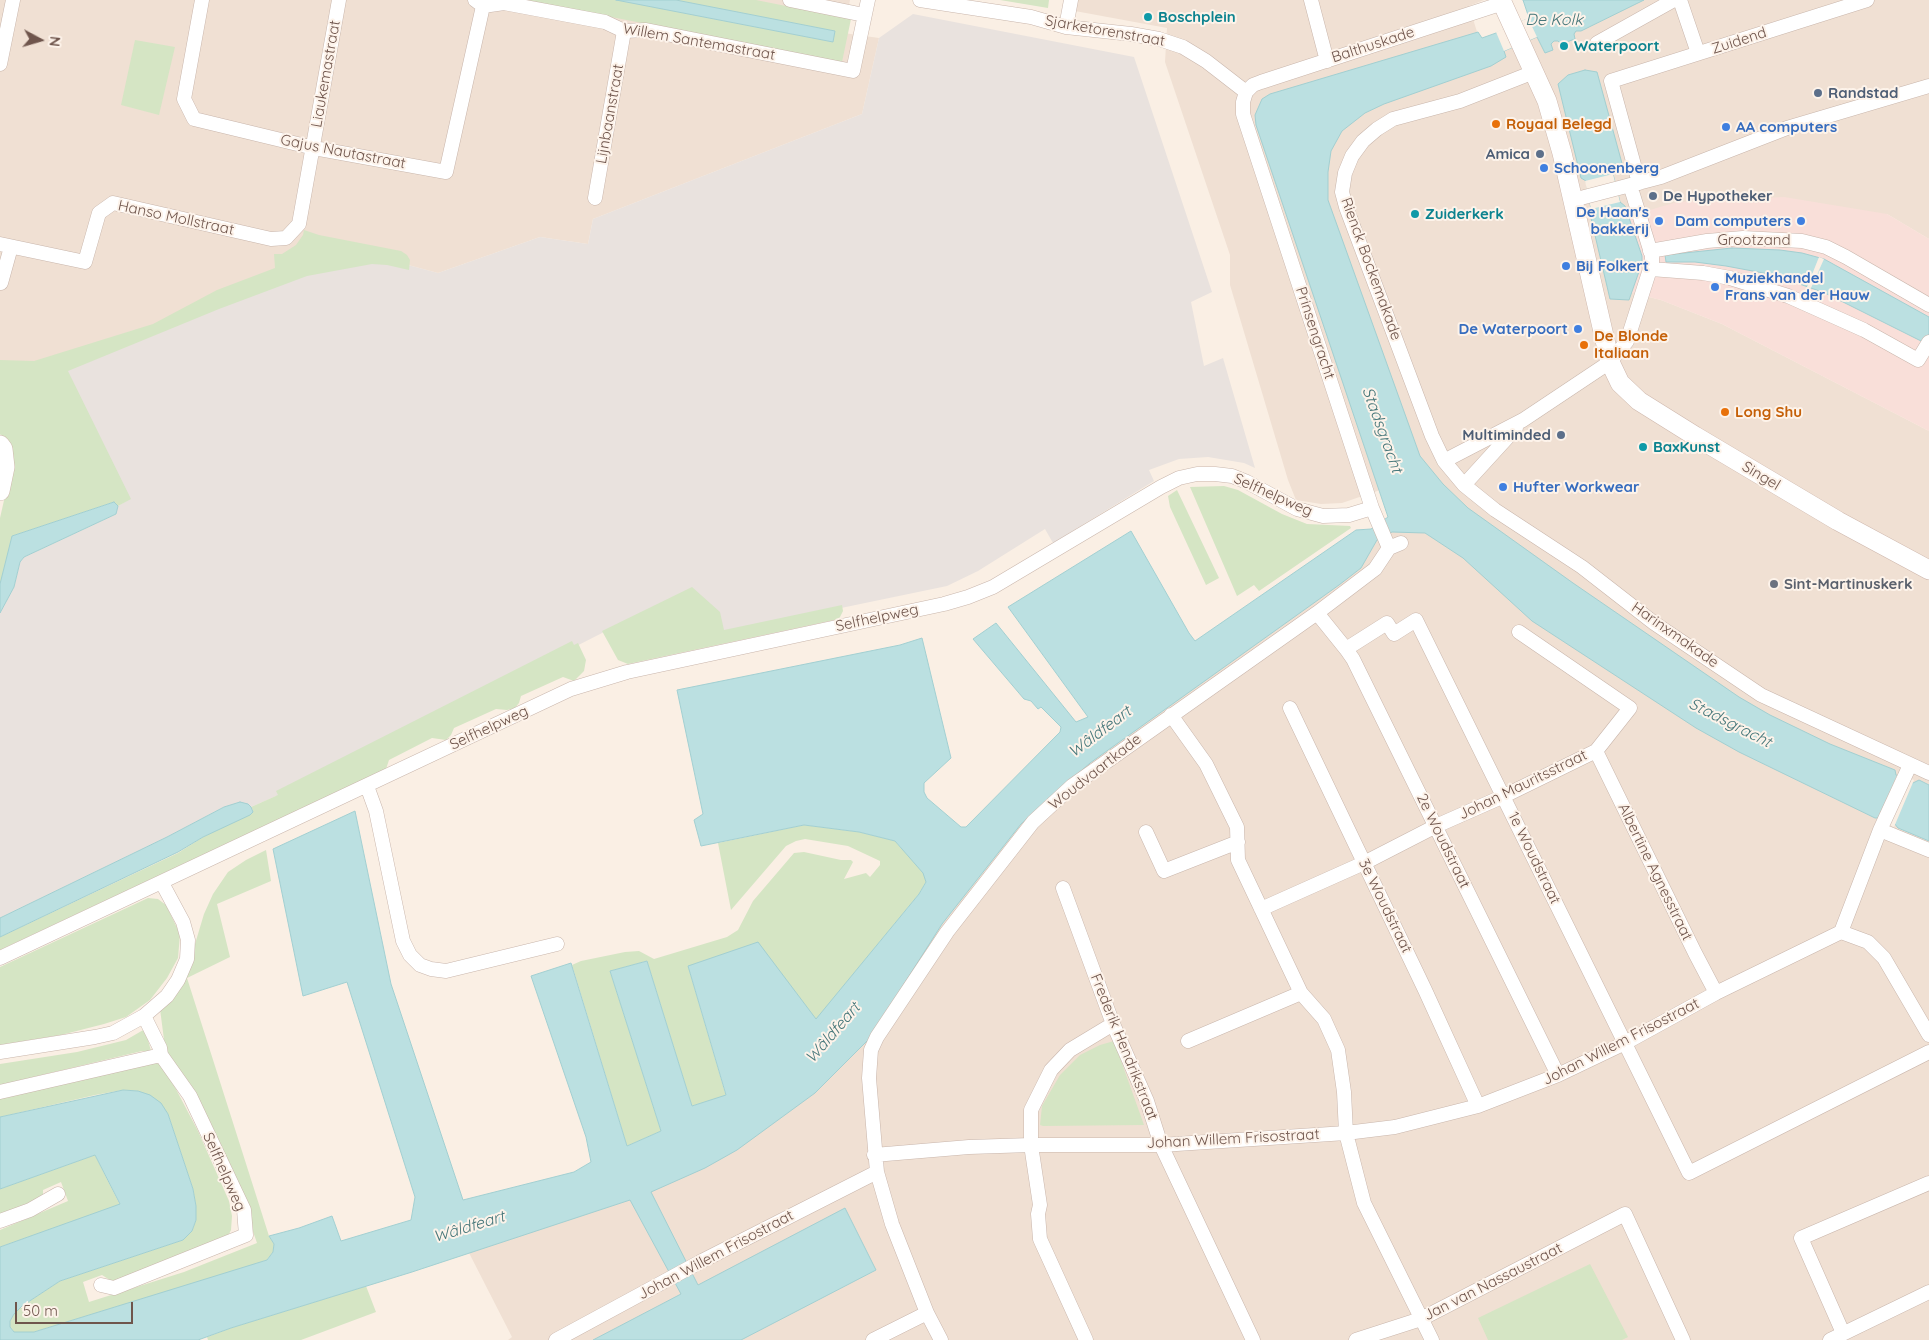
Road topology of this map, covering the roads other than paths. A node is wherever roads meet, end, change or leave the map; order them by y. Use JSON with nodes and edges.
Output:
{"nodes":[{"id":1,"x":202,"y":0,"type":"edge"},
{"id":2,"x":340,"y":0,"type":"edge"},
{"id":3,"x":790,"y":0,"type":"edge"},
{"id":4,"x":868,"y":0,"type":"edge"},
{"id":5,"x":920,"y":0,"type":"edge"},
{"id":6,"x":1071,"y":0,"type":"edge"},
{"id":7,"x":1311,"y":0,"type":"edge"},
{"id":8,"x":1674,"y":0,"type":"edge"},
{"id":9,"x":1680,"y":0,"type":"edge"},
{"id":10,"x":1867,"y":0,"type":"edge"},
{"id":11,"x":1502,"y":2,"type":"edge"},
{"id":12,"x":479,"y":3,"type":"edge"},
{"id":13,"x":8,"y":8,"type":"edge"},
{"id":14,"x":864,"y":15,"type":"junction"},
{"id":15,"x":1066,"y":27,"type":"junction"},
{"id":16,"x":624,"y":31,"type":"junction"},
{"id":17,"x":3,"y":36,"type":"edge"},
{"id":18,"x":1597,"y":43,"type":"dead end"},
{"id":19,"x":1698,"y":54,"type":"junction"},
{"id":20,"x":1327,"y":61,"type":"junction"},
{"id":21,"x":0,"y":64,"type":"edge"},
{"id":22,"x":1534,"y":72,"type":"junction"},
{"id":23,"x":1929,"y":86,"type":"edge"},
{"id":24,"x":1246,"y":92,"type":"junction"},
{"id":25,"x":314,"y":148,"type":"junction"},
{"id":26,"x":1629,"y":185,"type":"junction"},
{"id":27,"x":1581,"y":197,"type":"junction"},
{"id":28,"x":595,"y":198,"type":"dead end"},
{"id":29,"x":6,"y":245,"type":"edge"},
{"id":30,"x":1650,"y":251,"type":"junction"},
{"id":31,"x":1651,"y":269,"type":"junction"},
{"id":32,"x":1,"y":283,"type":"dead end"},
{"id":33,"x":1929,"y":305,"type":"edge"},
{"id":34,"x":1928,"y":343,"type":"edge"},
{"id":35,"x":1610,"y":362,"type":"junction"},
{"id":36,"x":1524,"y":420,"type":"junction"},
{"id":37,"x":0,"y":445,"type":"edge"},
{"id":38,"x":1444,"y":461,"type":"junction"},
{"id":39,"x":1464,"y":485,"type":"junction"},
{"id":40,"x":0,"y":491,"type":"edge"},
{"id":41,"x":1375,"y":514,"type":"junction"},
{"id":42,"x":1375,"y":568,"type":"joint"},
{"id":43,"x":1929,"y":570,"type":"edge"},
{"id":44,"x":1317,"y":613,"type":"junction"},
{"id":45,"x":1519,"y":632,"type":"dead end"},
{"id":46,"x":1346,"y":649,"type":"junction"},
{"id":47,"x":1290,"y":708,"type":"dead end"},
{"id":48,"x":1171,"y":715,"type":"junction"},
{"id":49,"x":1596,"y":751,"type":"junction"},
{"id":50,"x":1908,"y":770,"type":"junction"},
{"id":51,"x":1929,"y":774,"type":"edge"},
{"id":52,"x":367,"y":786,"type":"junction"},
{"id":53,"x":1504,"y":796,"type":"junction"},
{"id":54,"x":1436,"y":826,"type":"junction"},
{"id":55,"x":1882,"y":826,"type":"junction"},
{"id":56,"x":1146,"y":832,"type":"dead end"},
{"id":57,"x":1238,"y":842,"type":"junction"},
{"id":58,"x":1929,"y":850,"type":"edge"},
{"id":59,"x":1364,"y":863,"type":"junction"},
{"id":60,"x":162,"y":883,"type":"junction"},
{"id":61,"x":1063,"y":888,"type":"dead end"},
{"id":62,"x":1261,"y":908,"type":"junction"},
{"id":63,"x":1841,"y":932,"type":"junction"},
{"id":64,"x":557,"y":944,"type":"dead end"},
{"id":65,"x":0,"y":958,"type":"edge"},
{"id":66,"x":1301,"y":993,"type":"junction"},
{"id":67,"x":1716,"y":993,"type":"junction"},
{"id":68,"x":144,"y":1016,"type":"junction"},
{"id":69,"x":1114,"y":1024,"type":"junction"},
{"id":70,"x":1929,"y":1035,"type":"edge"},
{"id":71,"x":1188,"y":1042,"type":"dead end"},
{"id":72,"x":1625,"y":1043,"type":"junction"},
{"id":73,"x":0,"y":1052,"type":"edge"},
{"id":74,"x":1929,"y":1052,"type":"edge"},
{"id":75,"x":161,"y":1055,"type":"junction"},
{"id":76,"x":1558,"y":1076,"type":"junction"},
{"id":77,"x":0,"y":1092,"type":"edge"},
{"id":78,"x":1478,"y":1106,"type":"junction"},
{"id":79,"x":1346,"y":1133,"type":"junction"},
{"id":80,"x":1031,"y":1144,"type":"junction"},
{"id":81,"x":1162,"y":1144,"type":"junction"},
{"id":82,"x":874,"y":1155,"type":"junction"},
{"id":83,"x":877,"y":1172,"type":"junction"},
{"id":84,"x":1929,"y":1183,"type":"edge"},
{"id":85,"x":58,"y":1194,"type":"dead end"},
{"id":86,"x":0,"y":1222,"type":"edge"},
{"id":87,"x":101,"y":1285,"type":"dead end"},
{"id":88,"x":1929,"y":1292,"type":"edge"},
{"id":89,"x":927,"y":1313,"type":"junction"},
{"id":90,"x":1421,"y":1319,"type":"junction"},
{"id":91,"x":1843,"y":1333,"type":"junction"},
{"id":92,"x":1678,"y":1339,"type":"edge"},
{"id":93,"x":556,"y":1340,"type":"edge"},
{"id":94,"x":873,"y":1340,"type":"edge"},
{"id":95,"x":941,"y":1340,"type":"edge"},
{"id":96,"x":1086,"y":1340,"type":"edge"},
{"id":97,"x":1253,"y":1340,"type":"edge"},
{"id":98,"x":1356,"y":1340,"type":"edge"},
{"id":99,"x":1432,"y":1340,"type":"edge"},
{"id":100,"x":1830,"y":1340,"type":"edge"}],
"edges":[{"from":1,"to":25,"type":"street","name":"Gajus Nautastraat"},
{"from":2,"to":25,"type":"street","name":"Liaukemastraat"},
{"from":3,"to":14,"type":"street"},
{"from":4,"to":14,"type":"street","name":"Willem Santemastraat"},
{"from":5,"to":15,"type":"street","name":"Sjarketorenstraat"},
{"from":6,"to":15,"type":"street"},
{"from":7,"to":20,"type":"street"},
{"from":8,"to":18,"type":"street"},
{"from":9,"to":19,"type":"street"},
{"from":10,"to":19,"type":"street","name":"Zuidend"},
{"from":11,"to":20,"type":"street","name":"Balthuskade"},
{"from":11,"to":22,"type":"main road","name":"Singel"},
{"from":12,"to":16,"type":"street","name":"Willem Santemastraat"},
{"from":12,"to":25,"type":"street","name":"Gajus Nautastraat"},
{"from":13,"to":17,"type":"street"},
{"from":14,"to":16,"type":"street","name":"Willem Santemastraat"},
{"from":15,"to":24,"type":"street","name":"Sjarketorenstraat"},
{"from":16,"to":28,"type":"street","name":"Lijnbaanstraat"},
{"from":17,"to":21,"type":"street"},
{"from":19,"to":26,"type":"street","name":"Zuidend"},
{"from":20,"to":24,"type":"street","name":"Balthuskade"},
{"from":22,"to":27,"type":"main road","name":"Singel"},
{"from":22,"to":38,"type":"street","name":"Rienck Bockemakade"},
{"from":23,"to":26,"type":"street"},
{"from":24,"to":41,"type":"street","name":"Prinsengracht"},
{"from":25,"to":29,"type":"street","name":"Hanso Mollstraat"},
{"from":26,"to":27,"type":"street"},
{"from":26,"to":30,"type":"street"},
{"from":27,"to":35,"type":"main road","name":"Singel"},
{"from":29,"to":32,"type":"street","name":"Hanso Mollstraat"},
{"from":30,"to":31,"type":"street"},
{"from":30,"to":33,"type":"street","name":"Grootzand"},
{"from":31,"to":34,"type":"street"},
{"from":31,"to":35,"type":"street"},
{"from":35,"to":36,"type":"street"},
{"from":35,"to":43,"type":"main road","name":"Singel"},
{"from":36,"to":38,"type":"street"},
{"from":36,"to":39,"type":"street"},
{"from":37,"to":40,"type":"main road"},
{"from":38,"to":39,"type":"street","name":"Harinxmakade"},
{"from":39,"to":50,"type":"street","name":"Harinxmakade"},
{"from":41,"to":42,"type":"street","name":"Prinsengracht"},
{"from":41,"to":52,"type":"street","name":"Selfhelpweg"},
{"from":42,"to":44,"type":"street","name":"Woudvaartkade"},
{"from":44,"to":46,"type":"street","name":"2e Woudstraat"},
{"from":44,"to":48,"type":"street","name":"Woudvaartkade"},
{"from":45,"to":49,"type":"street"},
{"from":46,"to":53,"type":"street","name":"1e Woudstraat"},
{"from":46,"to":54,"type":"street","name":"2e Woudstraat"},
{"from":47,"to":59,"type":"street","name":"3e Woudstraat"},
{"from":48,"to":57,"type":"street"},
{"from":48,"to":82,"type":"street","name":"Woudvaartkade"},
{"from":49,"to":53,"type":"street","name":"Johan Mauritsstraat"},
{"from":49,"to":67,"type":"street","name":"Albertine Agnesstraat"},
{"from":50,"to":51,"type":"street","name":"Harinxmakade"},
{"from":50,"to":55,"type":"street"},
{"from":52,"to":60,"type":"street","name":"Selfhelpweg"},
{"from":52,"to":64,"type":"street"},
{"from":53,"to":54,"type":"street","name":"Johan Mauritsstraat"},
{"from":53,"to":72,"type":"street","name":"1e Woudstraat"},
{"from":54,"to":59,"type":"street","name":"Johan Mauritsstraat"},
{"from":54,"to":76,"type":"street","name":"2e Woudstraat"},
{"from":55,"to":58,"type":"street"},
{"from":55,"to":63,"type":"street"},
{"from":56,"to":57,"type":"street"},
{"from":57,"to":62,"type":"street"},
{"from":59,"to":62,"type":"street","name":"Johan Mauritsstraat"},
{"from":59,"to":78,"type":"street","name":"3e Woudstraat"},
{"from":60,"to":65,"type":"street","name":"Selfhelpweg"},
{"from":60,"to":68,"type":"street"},
{"from":61,"to":69,"type":"street","name":"Frederik Hendrikstraat"},
{"from":62,"to":66,"type":"street"},
{"from":63,"to":67,"type":"street","name":"Johan Willem Frisostraat"},
{"from":63,"to":70,"type":"street"},
{"from":66,"to":71,"type":"street"},
{"from":66,"to":79,"type":"street"},
{"from":67,"to":72,"type":"street","name":"Johan Willem Frisostraat"},
{"from":68,"to":73,"type":"street"},
{"from":68,"to":75,"type":"street","name":"Selfhelpweg"},
{"from":69,"to":80,"type":"street"},
{"from":69,"to":81,"type":"street","name":"Frederik Hendrikstraat"},
{"from":72,"to":74,"type":"street","name":"1e Woudstraat"},
{"from":72,"to":76,"type":"street","name":"Johan Willem Frisostraat"},
{"from":75,"to":77,"type":"street"},
{"from":75,"to":87,"type":"street","name":"Selfhelpweg"},
{"from":76,"to":78,"type":"street","name":"Johan Willem Frisostraat"},
{"from":78,"to":79,"type":"street","name":"Johan Willem Frisostraat"},
{"from":79,"to":81,"type":"street","name":"Johan Willem Frisostraat"},
{"from":79,"to":90,"type":"street"},
{"from":80,"to":81,"type":"street","name":"Johan Willem Frisostraat"},
{"from":80,"to":82,"type":"street","name":"Johan Willem Frisostraat"},
{"from":80,"to":96,"type":"street"},
{"from":81,"to":97,"type":"street","name":"Frederik Hendrikstraat"},
{"from":82,"to":83,"type":"street","name":"Woudvaartkade"},
{"from":83,"to":89,"type":"street","name":"Woudvaartkade"},
{"from":83,"to":93,"type":"street","name":"Johan Willem Frisostraat"},
{"from":84,"to":91,"type":"street"},
{"from":85,"to":86,"type":"street"},
{"from":88,"to":91,"type":"street"},
{"from":89,"to":94,"type":"street"},
{"from":89,"to":95,"type":"street","name":"Woudvaartkade"},
{"from":90,"to":92,"type":"street","name":"Jan van Nassaustraat"},
{"from":90,"to":98,"type":"street","name":"Jan van Nassaustraat"},
{"from":90,"to":99,"type":"street"},
{"from":91,"to":100,"type":"street"}]}
